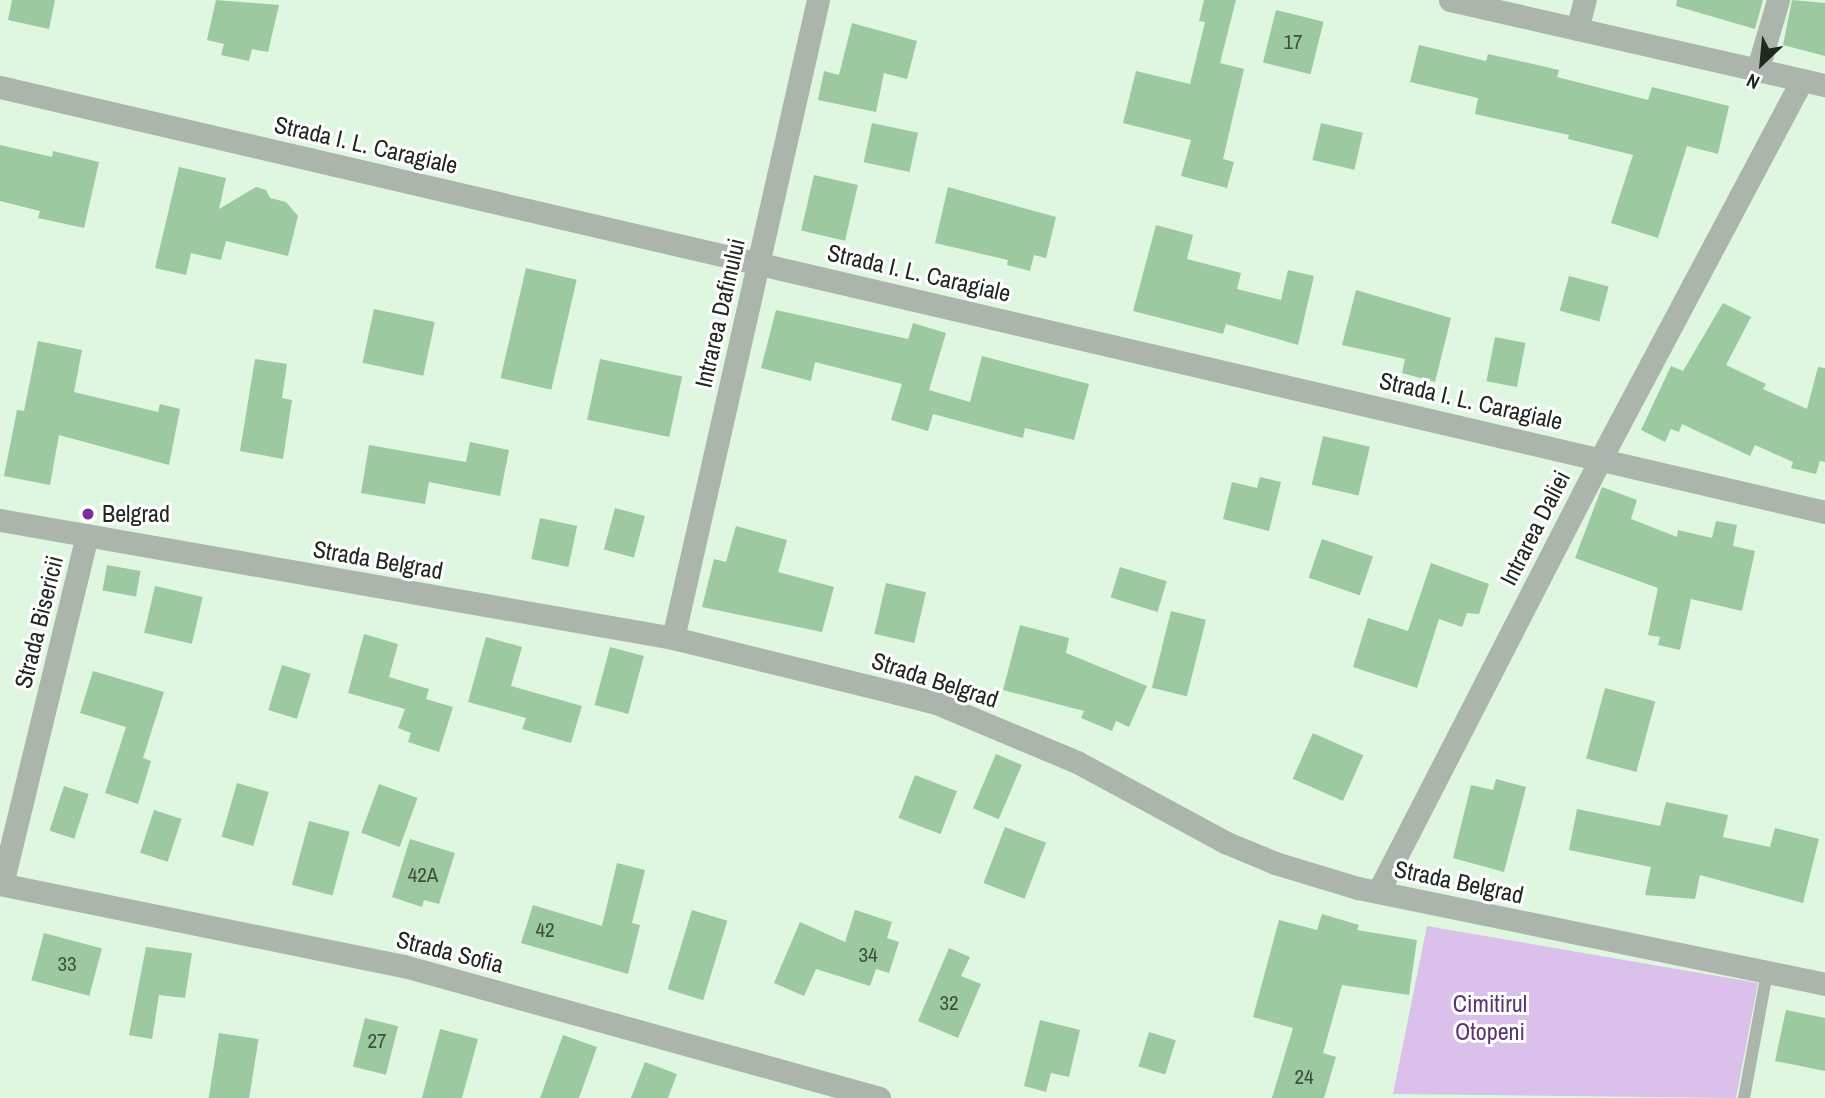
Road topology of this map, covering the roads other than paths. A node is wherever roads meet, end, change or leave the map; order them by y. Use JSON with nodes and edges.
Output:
{"nodes":[{"id":1,"x":818,"y":0,"type":"edge"},
{"id":2,"x":1450,"y":0,"type":"edge"},
{"id":3,"x":1585,"y":0,"type":"edge"},
{"id":4,"x":1778,"y":0,"type":"edge"},
{"id":5,"x":1577,"y":29,"type":"junction"},
{"id":6,"x":1758,"y":68,"type":"junction"},
{"id":7,"x":1802,"y":80,"type":"junction"},
{"id":8,"x":1825,"y":85,"type":"edge"},
{"id":9,"x":0,"y":88,"type":"edge"},
{"id":10,"x":758,"y":262,"type":"junction"},
{"id":11,"x":1601,"y":458,"type":"junction"},
{"id":12,"x":1825,"y":512,"type":"edge"},
{"id":13,"x":0,"y":520,"type":"edge"},
{"id":14,"x":88,"y":535,"type":"junction"},
{"id":15,"x":673,"y":638,"type":"junction"},
{"id":16,"x":1,"y":884,"type":"edge"},
{"id":17,"x":1378,"y":892,"type":"junction"},
{"id":18,"x":1767,"y":973,"type":"junction"},
{"id":19,"x":1825,"y":984,"type":"edge"},
{"id":20,"x":879,"y":1098,"type":"edge"},
{"id":21,"x":1744,"y":1098,"type":"edge"}],
"edges":[{"from":1,"to":10,"type":"street","name":"Intrarea Dafinului"},
{"from":2,"to":5,"type":"street"},
{"from":3,"to":5,"type":"street"},
{"from":4,"to":6,"type":"street"},
{"from":5,"to":6,"type":"street"},
{"from":6,"to":7,"type":"street"},
{"from":7,"to":8,"type":"street"},
{"from":7,"to":11,"type":"street","name":"Intrarea Daliei"},
{"from":9,"to":10,"type":"street","name":"Strada I. L. Caragiale"},
{"from":10,"to":11,"type":"street","name":"Strada I. L. Caragiale"},
{"from":10,"to":15,"type":"street","name":"Intrarea Dafinului"},
{"from":11,"to":12,"type":"street","name":"Strada I. L. Caragiale"},
{"from":11,"to":17,"type":"street","name":"Intrarea Daliei"},
{"from":13,"to":14,"type":"street","name":"Strada Belgrad"},
{"from":14,"to":15,"type":"street","name":"Strada Belgrad"},
{"from":14,"to":16,"type":"street","name":"Strada Bisericii"},
{"from":15,"to":17,"type":"street","name":"Strada Belgrad"},
{"from":16,"to":20,"type":"street","name":"Strada Sofia"},
{"from":17,"to":18,"type":"street","name":"Strada Belgrad"},
{"from":18,"to":19,"type":"street","name":"Strada Belgrad"},
{"from":18,"to":21,"type":"lane"}]}
